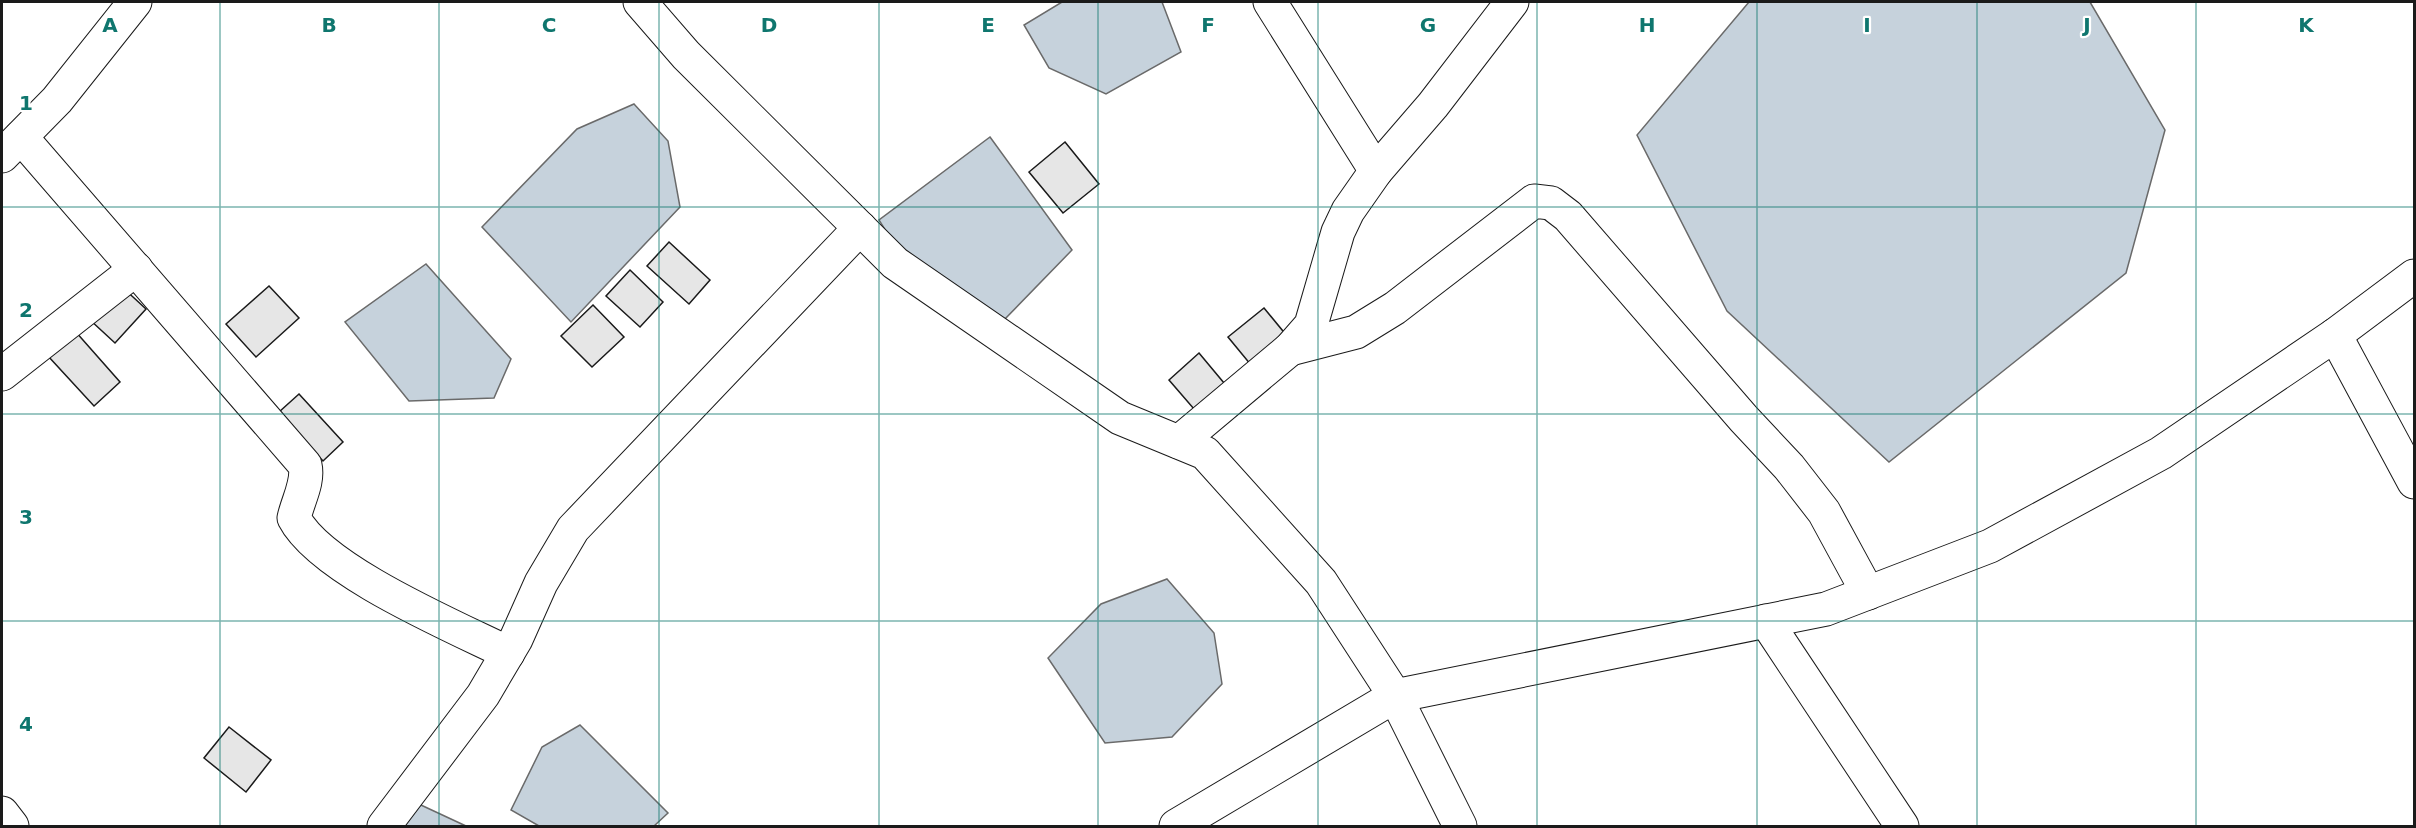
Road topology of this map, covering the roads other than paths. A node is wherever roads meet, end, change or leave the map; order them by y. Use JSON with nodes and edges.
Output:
{"nodes":[{"id":1,"x":135,"y":2,"type":"edge"},
{"id":2,"x":640,"y":2,"type":"edge"},
{"id":3,"x":1270,"y":2,"type":"edge"},
{"id":4,"x":1501,"y":6,"type":"edge"},
{"id":5,"x":11,"y":146,"type":"edge"},
{"id":6,"x":1376,"y":171,"type":"junction"},
{"id":7,"x":860,"y":228,"type":"junction"},
{"id":8,"x":136,"y":269,"type":"junction"},
{"id":9,"x":2415,"y":276,"type":"edge"},
{"id":10,"x":2335,"y":335,"type":"junction"},
{"id":11,"x":1290,"y":350,"type":"junction"},
{"id":12,"x":2,"y":374,"type":"edge"},
{"id":13,"x":1179,"y":442,"type":"junction"},
{"id":14,"x":2415,"y":483,"type":"edge"},
{"id":15,"x":1868,"y":593,"type":"junction"},
{"id":16,"x":1766,"y":621,"type":"junction"},
{"id":17,"x":508,"y":653,"type":"junction"},
{"id":18,"x":1395,"y":696,"type":"junction"},
{"id":19,"x":2,"y":813,"type":"edge"},
{"id":20,"x":12,"y":826,"type":"edge"},
{"id":21,"x":384,"y":826,"type":"edge"},
{"id":22,"x":1176,"y":826,"type":"edge"},
{"id":23,"x":1460,"y":826,"type":"edge"},
{"id":24,"x":1902,"y":826,"type":"edge"}],
"edges":[{"from":1,"to":5,"type":"street"},
{"from":2,"to":7,"type":"street"},
{"from":3,"to":6,"type":"street"},
{"from":4,"to":6,"type":"street"},
{"from":5,"to":8,"type":"street"},
{"from":6,"to":11,"type":"street"},
{"from":7,"to":13,"type":"street"},
{"from":7,"to":17,"type":"street"},
{"from":8,"to":12,"type":"street"},
{"from":8,"to":17,"type":"street"},
{"from":9,"to":10,"type":"street"},
{"from":10,"to":14,"type":"street"},
{"from":10,"to":15,"type":"street"},
{"from":11,"to":13,"type":"street"},
{"from":11,"to":15,"type":"street"},
{"from":13,"to":18,"type":"street"},
{"from":15,"to":16,"type":"street"},
{"from":16,"to":18,"type":"street"},
{"from":16,"to":24,"type":"street"},
{"from":17,"to":21,"type":"street"},
{"from":18,"to":22,"type":"street"},
{"from":18,"to":23,"type":"street"},
{"from":19,"to":20,"type":"street"}]}
